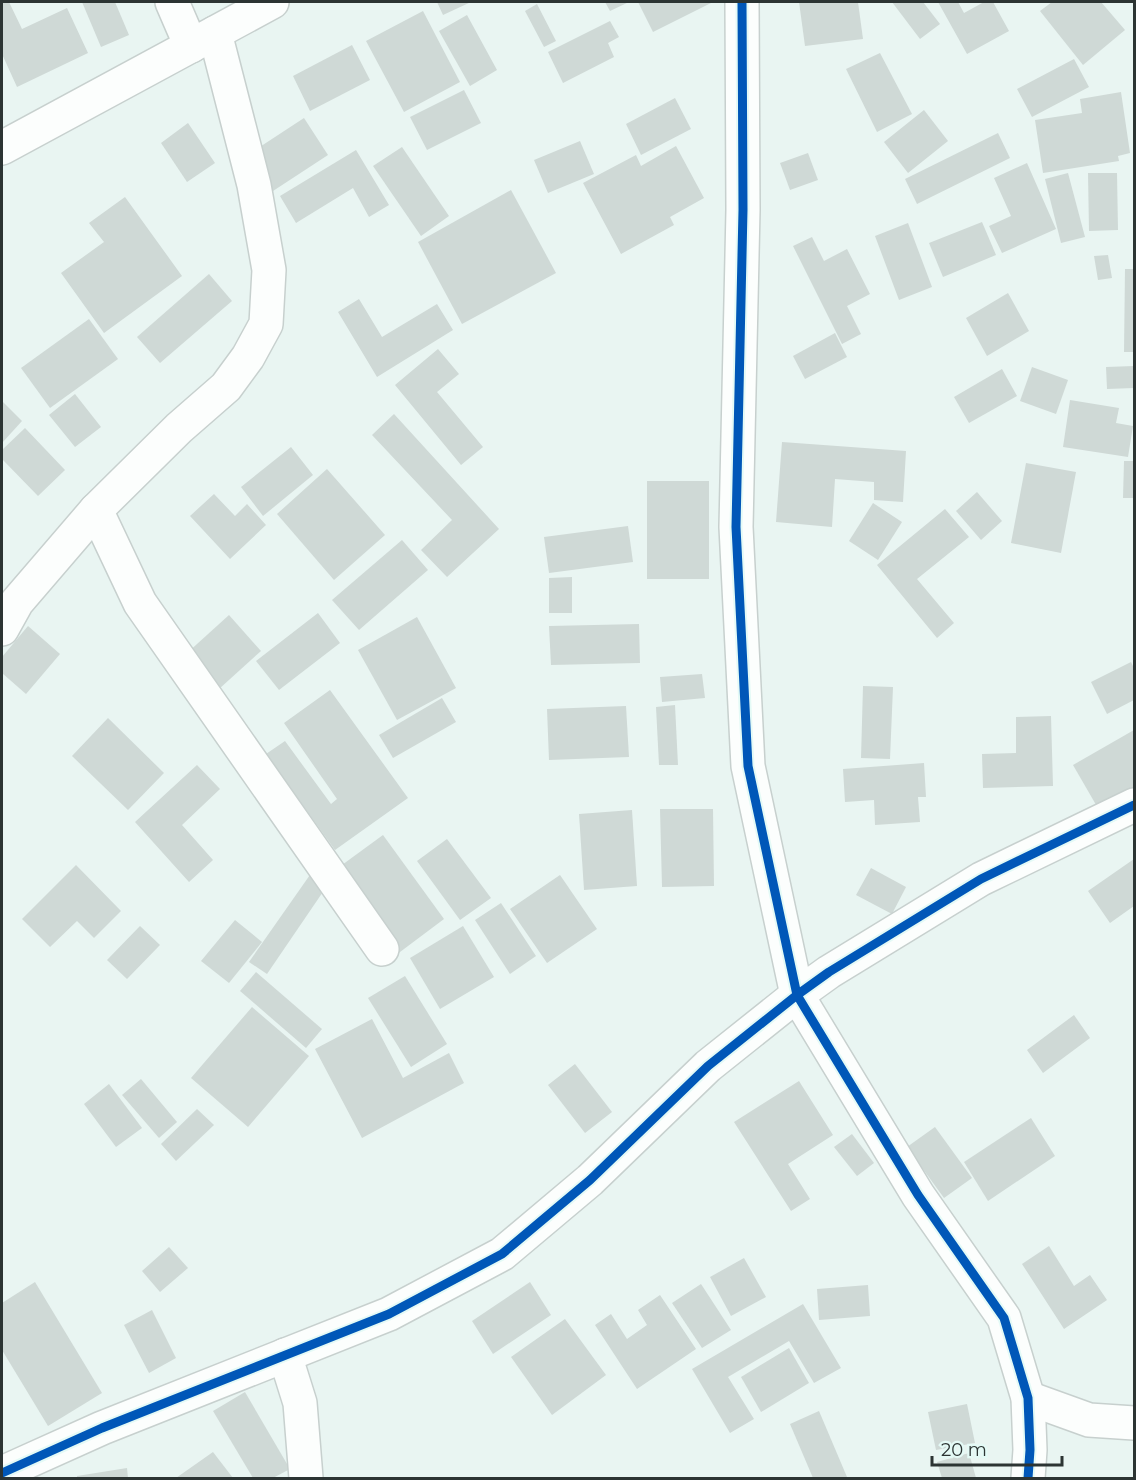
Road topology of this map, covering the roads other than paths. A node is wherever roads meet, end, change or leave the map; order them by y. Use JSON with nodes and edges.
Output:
{"nodes":[{"id":1,"x":172,"y":2,"type":"edge"},
{"id":2,"x":272,"y":2,"type":"edge"},
{"id":3,"x":742,"y":2,"type":"edge"},
{"id":4,"x":203,"y":39,"type":"junction"},
{"id":5,"x":2,"y":148,"type":"edge"},
{"id":6,"x":96,"y":510,"type":"junction"},
{"id":7,"x":2,"y":629,"type":"edge"},
{"id":8,"x":1134,"y":805,"type":"edge"},
{"id":9,"x":382,"y":949,"type":"dead end"},
{"id":10,"x":797,"y":994,"type":"junction"},
{"id":11,"x":285,"y":1355,"type":"junction"},
{"id":12,"x":1028,"y":1398,"type":"junction"},
{"id":13,"x":1134,"y":1423,"type":"edge"},
{"id":14,"x":2,"y":1473,"type":"edge"},
{"id":15,"x":306,"y":1479,"type":"edge"},
{"id":16,"x":1028,"y":1479,"type":"edge"}],
"edges":[{"from":1,"to":4,"type":"street"},
{"from":2,"to":4,"type":"street"},
{"from":3,"to":10,"type":"street"},
{"from":4,"to":5,"type":"street"},
{"from":4,"to":6,"type":"street"},
{"from":6,"to":7,"type":"street"},
{"from":6,"to":9,"type":"street"},
{"from":8,"to":10,"type":"street"},
{"from":10,"to":11,"type":"street"},
{"from":10,"to":12,"type":"street"},
{"from":11,"to":14,"type":"street"},
{"from":11,"to":15,"type":"street"},
{"from":12,"to":13,"type":"street"},
{"from":12,"to":16,"type":"street"}]}
